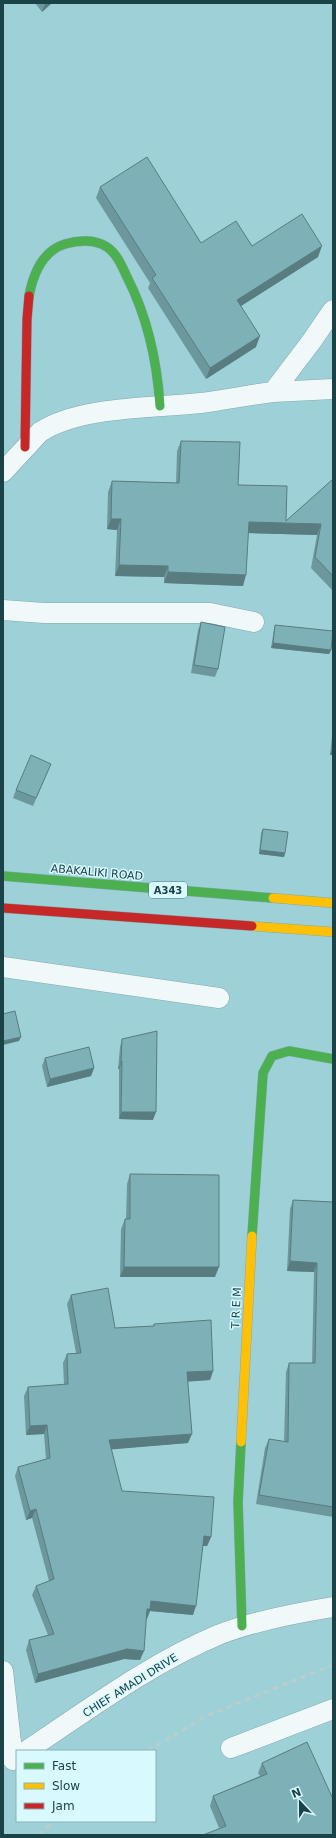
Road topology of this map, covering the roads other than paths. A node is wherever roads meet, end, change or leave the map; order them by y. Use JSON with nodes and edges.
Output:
{"nodes":[{"id":1,"x":333,"y":310,"type":"edge"},
{"id":2,"x":333,"y":389,"type":"edge"},
{"id":3,"x":273,"y":392,"type":"junction"},
{"id":4,"x":160,"y":406,"type":"junction"},
{"id":5,"x":25,"y":448,"type":"junction"},
{"id":6,"x":3,"y":472,"type":"edge"},
{"id":7,"x":3,"y":610,"type":"edge"},
{"id":8,"x":254,"y":622,"type":"dead end"},
{"id":9,"x":3,"y":876,"type":"edge"},
{"id":10,"x":333,"y":904,"type":"edge"},
{"id":11,"x":3,"y":908,"type":"edge"},
{"id":12,"x":333,"y":932,"type":"edge"},
{"id":13,"x":3,"y":967,"type":"edge"},
{"id":14,"x":219,"y":998,"type":"dead end"},
{"id":15,"x":333,"y":1059,"type":"edge"},
{"id":16,"x":333,"y":1607,"type":"edge"},
{"id":17,"x":242,"y":1626,"type":"junction"},
{"id":18,"x":3,"y":1671,"type":"edge"},
{"id":19,"x":333,"y":1709,"type":"edge"},
{"id":20,"x":231,"y":1748,"type":"dead end"},
{"id":21,"x":29,"y":1750,"type":"edge"},
{"id":22,"x":15,"y":1759,"type":"edge"}],
"edges":[{"from":1,"to":3,"type":"street"},
{"from":2,"to":3,"type":"street"},
{"from":3,"to":4,"type":"street"},
{"from":4,"to":5,"type":"street"},
{"from":4,"to":5,"type":"main road"},
{"from":5,"to":6,"type":"street"},
{"from":7,"to":8,"type":"street"},
{"from":9,"to":10,"type":"main road","name":"ABAKALIKI ROAD","number":"A343"},
{"from":11,"to":12,"type":"main road"},
{"from":13,"to":14,"type":"street"},
{"from":15,"to":17,"type":"main road","name":"T R E M"},
{"from":16,"to":17,"type":"street","name":"CHIEF AMADI DRIVE"},
{"from":17,"to":21,"type":"street","name":"CHIEF AMADI DRIVE"},
{"from":18,"to":22,"type":"street"},
{"from":19,"to":20,"type":"street"}]}
